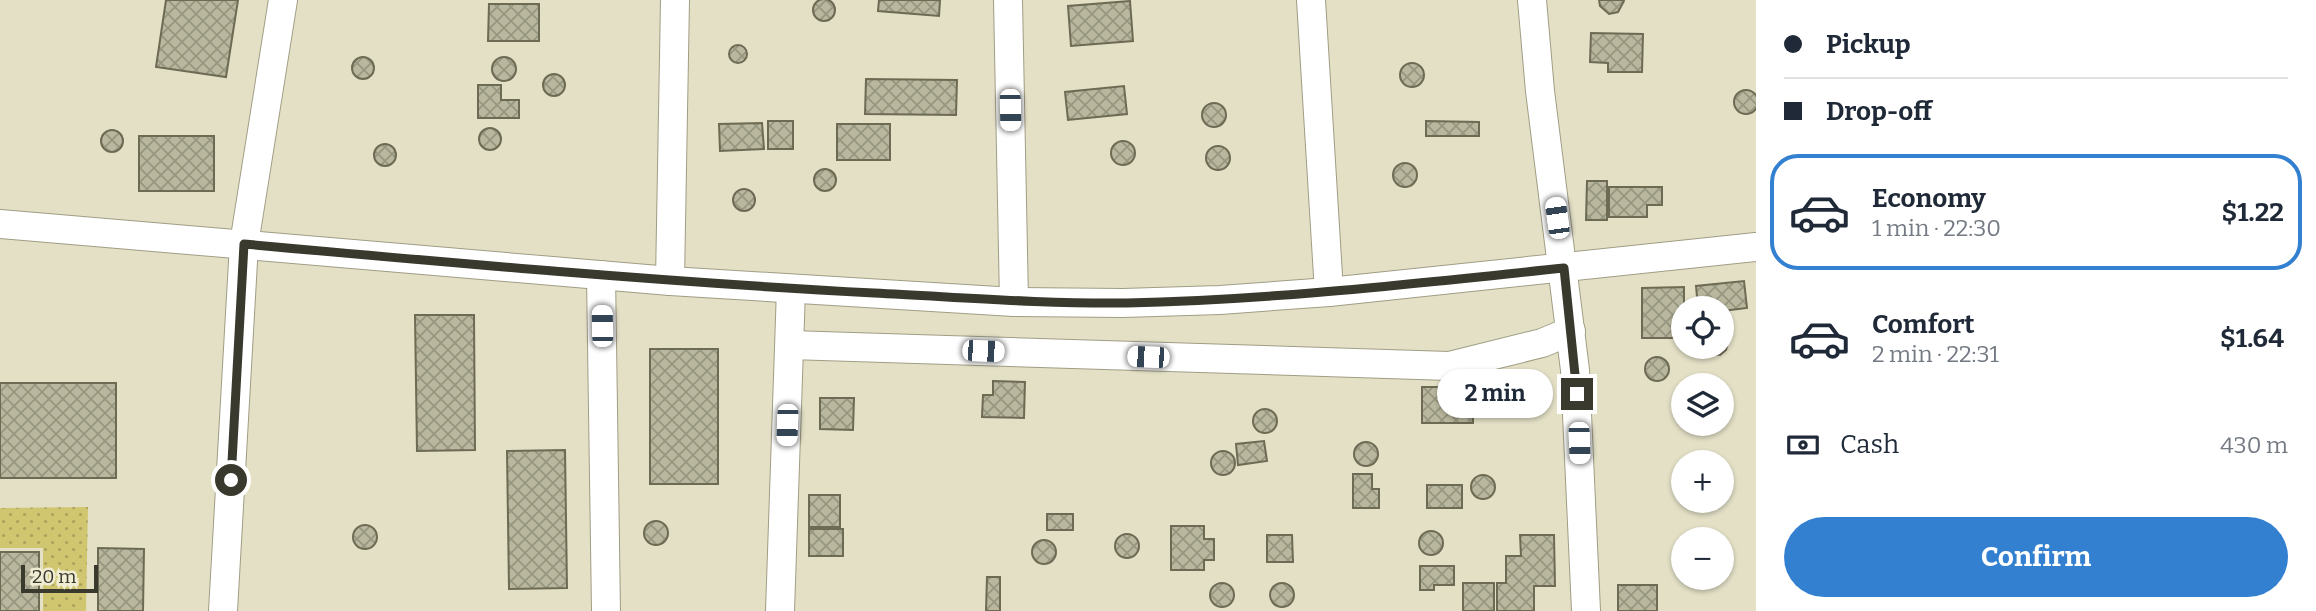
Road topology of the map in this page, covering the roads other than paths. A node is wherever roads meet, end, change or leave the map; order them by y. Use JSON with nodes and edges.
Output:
{"nodes":[{"id":1,"x":283,"y":0,"type":"edge"},
{"id":2,"x":675,"y":0,"type":"edge"},
{"id":3,"x":1008,"y":0,"type":"edge"},
{"id":4,"x":1311,"y":0,"type":"edge"},
{"id":5,"x":1532,"y":0,"type":"edge"},
{"id":6,"x":0,"y":224,"type":"edge"},
{"id":7,"x":244,"y":244,"type":"junction"},
{"id":8,"x":1756,"y":247,"type":"edge"},
{"id":9,"x":1564,"y":268,"type":"junction"},
{"id":10,"x":601,"y":275,"type":"junction"},
{"id":11,"x":670,"y":281,"type":"junction"},
{"id":12,"x":791,"y":289,"type":"junction"},
{"id":13,"x":1329,"y":292,"type":"junction"},
{"id":14,"x":1014,"y":302,"type":"junction"},
{"id":15,"x":1571,"y":331,"type":"junction"},
{"id":16,"x":789,"y":345,"type":"junction"},
{"id":17,"x":223,"y":611,"type":"edge"},
{"id":18,"x":606,"y":611,"type":"edge"},
{"id":19,"x":780,"y":611,"type":"edge"},
{"id":20,"x":1586,"y":611,"type":"edge"}],
"edges":[{"from":1,"to":7,"type":"street"},
{"from":2,"to":11,"type":"street"},
{"from":3,"to":14,"type":"street"},
{"from":4,"to":13,"type":"street"},
{"from":5,"to":9,"type":"street"},
{"from":6,"to":7,"type":"street"},
{"from":7,"to":10,"type":"street"},
{"from":7,"to":17,"type":"street"},
{"from":8,"to":9,"type":"street"},
{"from":9,"to":13,"type":"street"},
{"from":9,"to":15,"type":"street"},
{"from":10,"to":11,"type":"street"},
{"from":10,"to":18,"type":"street"},
{"from":11,"to":12,"type":"street"},
{"from":12,"to":14,"type":"street"},
{"from":12,"to":16,"type":"street"},
{"from":13,"to":14,"type":"street"},
{"from":15,"to":16,"type":"street"},
{"from":15,"to":20,"type":"street"},
{"from":16,"to":19,"type":"street"}]}
